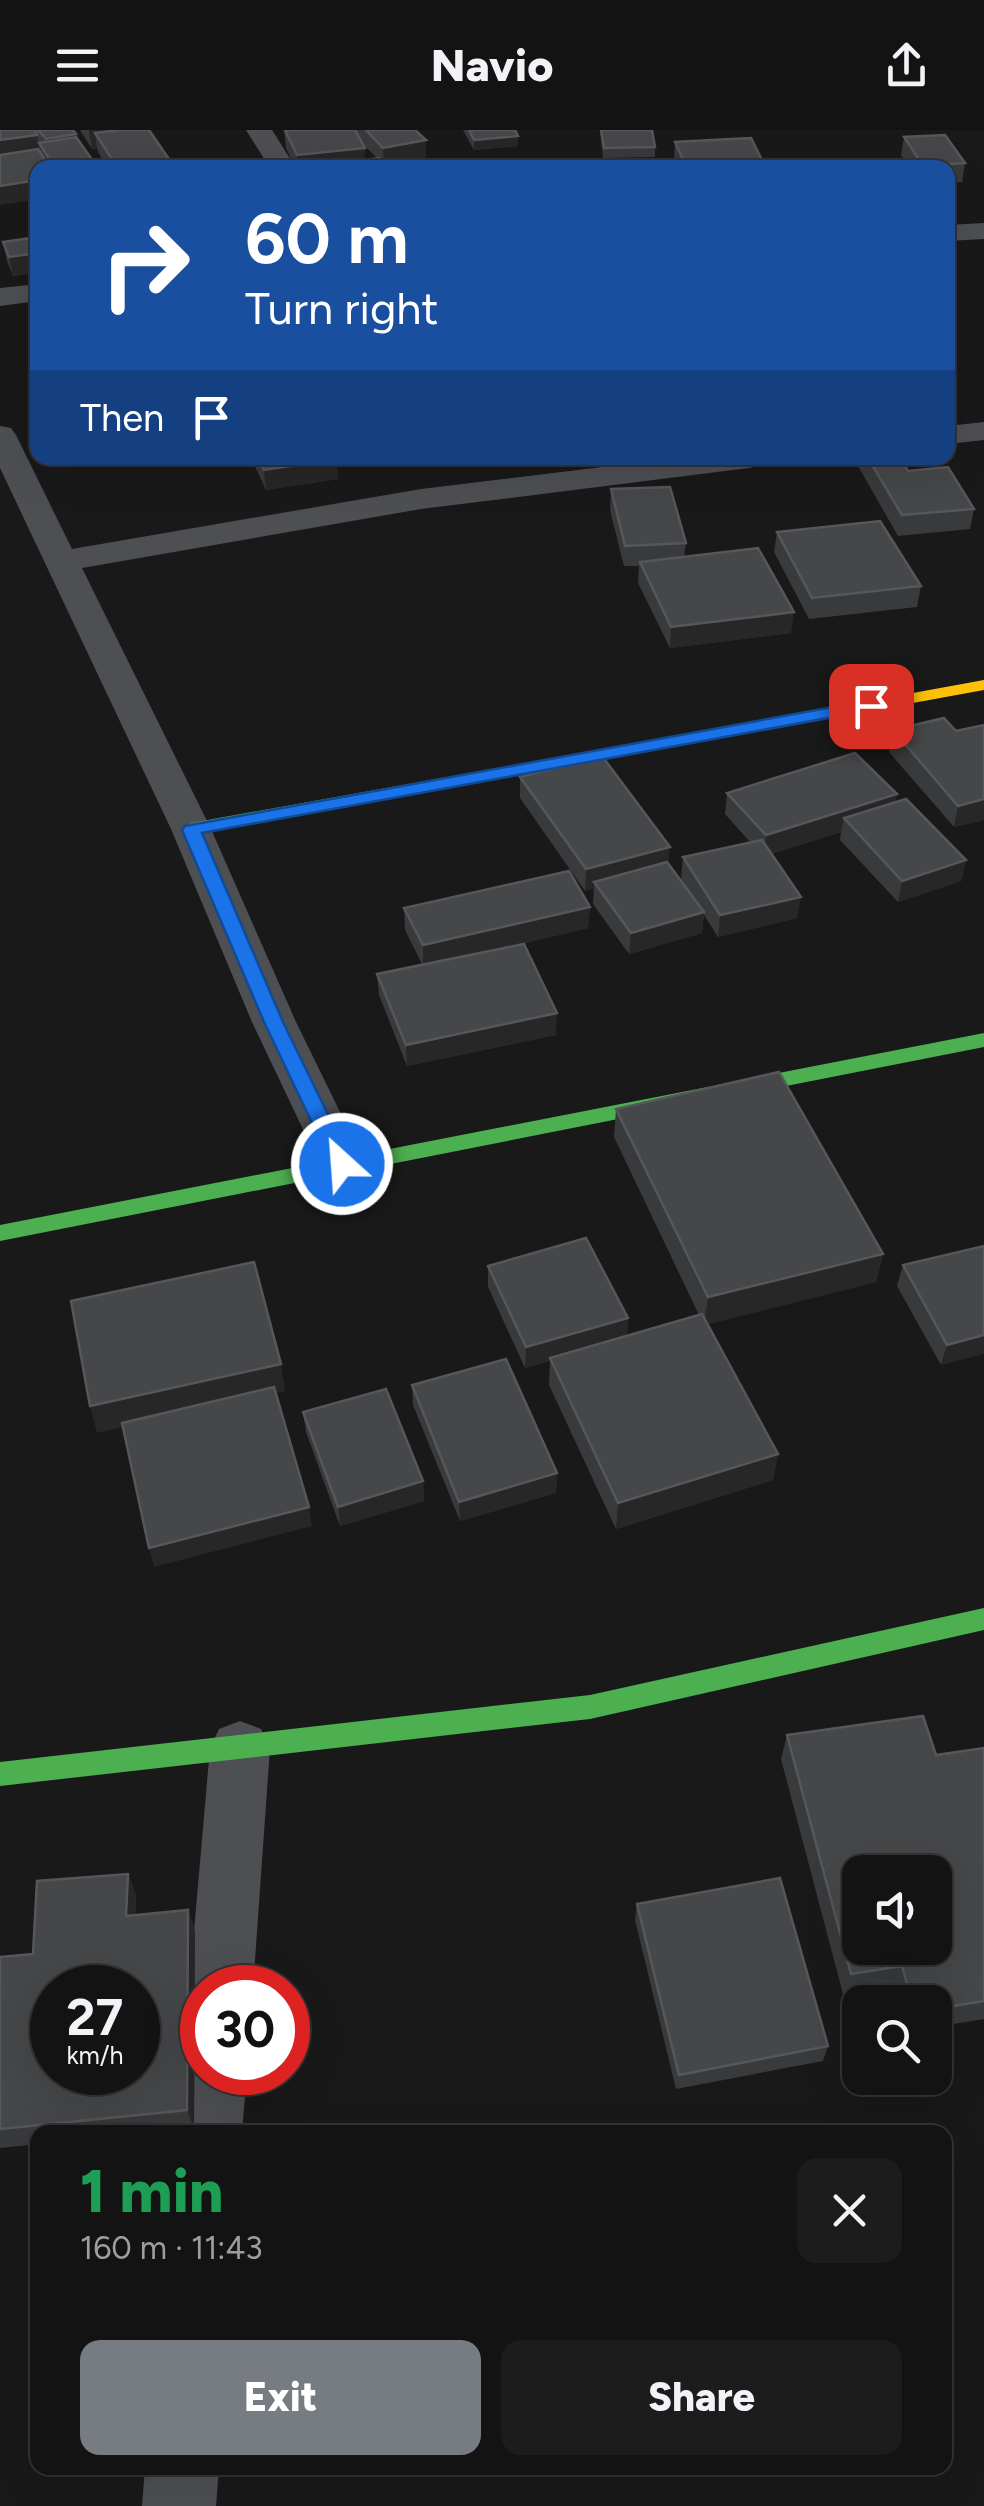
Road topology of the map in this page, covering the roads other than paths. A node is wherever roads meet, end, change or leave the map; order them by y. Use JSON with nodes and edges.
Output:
{"nodes":[{"id":1,"x":259,"y":130,"type":"edge"},
{"id":2,"x":278,"y":160,"type":"edge"},
{"id":3,"x":984,"y":231,"type":"edge"},
{"id":4,"x":955,"y":232,"type":"edge"},
{"id":5,"x":30,"y":293,"type":"edge"},
{"id":6,"x":0,"y":297,"type":"edge"},
{"id":7,"x":984,"y":431,"type":"edge"},
{"id":8,"x":955,"y":434,"type":"edge"},
{"id":9,"x":0,"y":435,"type":"edge"},
{"id":10,"x":693,"y":465,"type":"edge"},
{"id":11,"x":64,"y":562,"type":"junction"},
{"id":12,"x":984,"y":685,"type":"edge"},
{"id":13,"x":191,"y":830,"type":"junction"},
{"id":14,"x":984,"y":1040,"type":"edge"},
{"id":15,"x":342,"y":1164,"type":"junction"},
{"id":16,"x":0,"y":1234,"type":"edge"},
{"id":17,"x":984,"y":1619,"type":"edge"},
{"id":18,"x":240,"y":1748,"type":"junction"},
{"id":19,"x":0,"y":1774,"type":"edge"},
{"id":20,"x":222,"y":1965,"type":"edge"},
{"id":21,"x":212,"y":2095,"type":"edge"},
{"id":22,"x":210,"y":2125,"type":"edge"},
{"id":23,"x":181,"y":2475,"type":"edge"},
{"id":24,"x":179,"y":2506,"type":"edge"}],
"edges":[{"from":1,"to":2,"type":"street"},
{"from":3,"to":4,"type":"street"},
{"from":5,"to":6,"type":"street"},
{"from":7,"to":8,"type":"street"},
{"from":9,"to":11,"type":"street"},
{"from":10,"to":11,"type":"street"},
{"from":11,"to":13,"type":"street"},
{"from":12,"to":13,"type":"street"},
{"from":13,"to":15,"type":"street"},
{"from":14,"to":15,"type":"street"},
{"from":15,"to":16,"type":"street"},
{"from":17,"to":18,"type":"street"},
{"from":18,"to":19,"type":"street"},
{"from":18,"to":20,"type":"street"},
{"from":21,"to":22,"type":"street"},
{"from":23,"to":24,"type":"street"}]}
